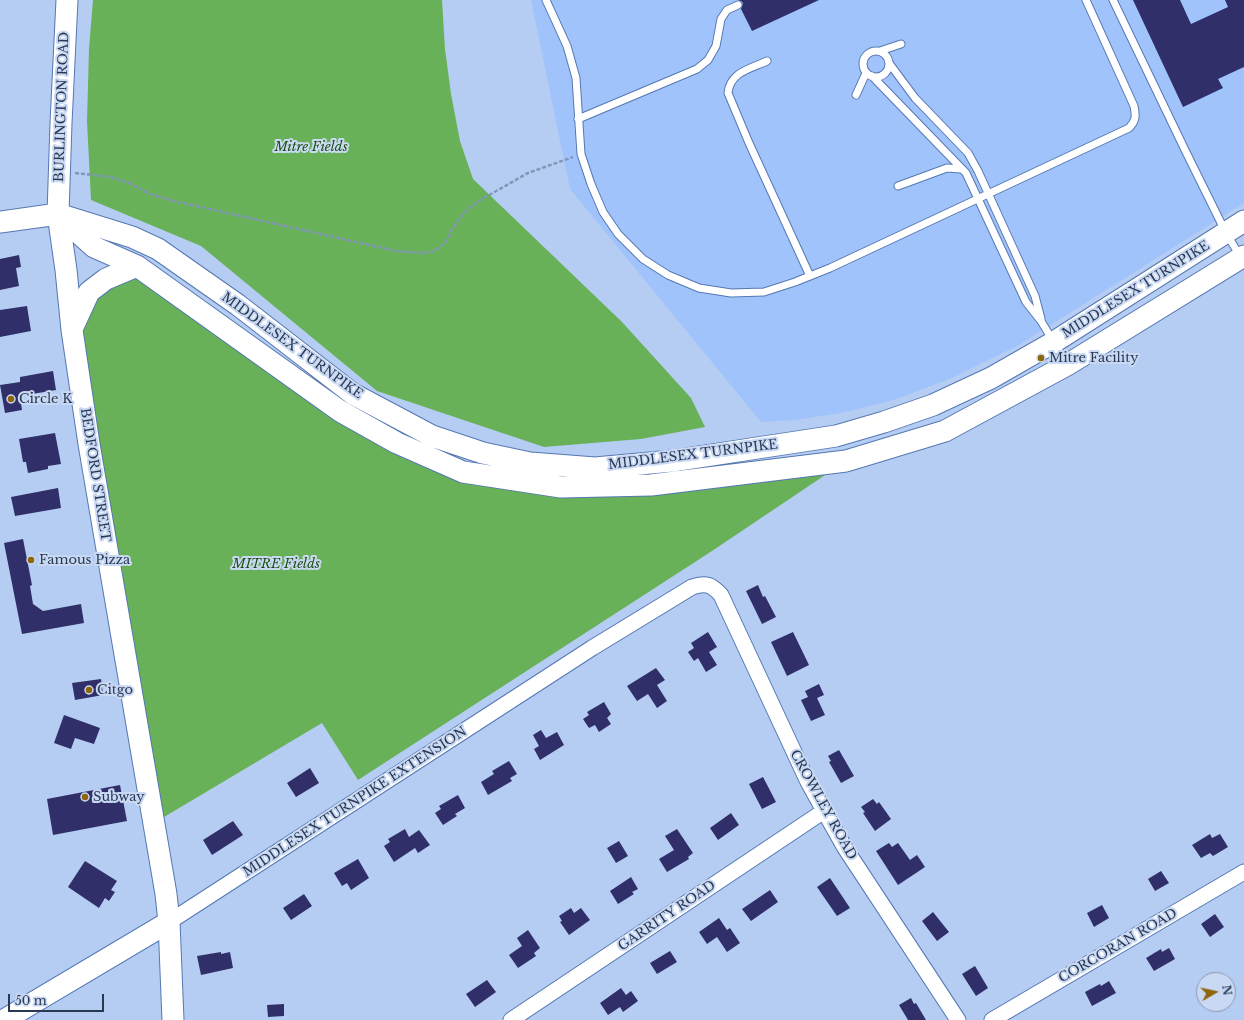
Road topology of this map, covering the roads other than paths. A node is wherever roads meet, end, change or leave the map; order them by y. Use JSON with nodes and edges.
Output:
{"nodes":[{"id":1,"x":67,"y":0,"type":"edge"},
{"id":2,"x":546,"y":0,"type":"edge"},
{"id":3,"x":1086,"y":0,"type":"edge"},
{"id":4,"x":1113,"y":0,"type":"edge"},
{"id":5,"x":738,"y":5,"type":"dead end"},
{"id":6,"x":900,"y":44,"type":"dead end"},
{"id":7,"x":880,"y":51,"type":"junction"},
{"id":8,"x":767,"y":61,"type":"dead end"},
{"id":9,"x":889,"y":63,"type":"junction"},
{"id":10,"x":869,"y":75,"type":"junction"},
{"id":11,"x":856,"y":95,"type":"dead end"},
{"id":12,"x":578,"y":119,"type":"junction"},
{"id":13,"x":961,"y":168,"type":"junction"},
{"id":14,"x":898,"y":186,"type":"dead end"},
{"id":15,"x":988,"y":194,"type":"junction"},
{"id":16,"x":978,"y":199,"type":"junction"},
{"id":17,"x":58,"y":214,"type":"junction"},
{"id":18,"x":1244,"y":221,"type":"edge"},
{"id":19,"x":0,"y":222,"type":"edge"},
{"id":20,"x":1226,"y":233,"type":"junction"},
{"id":21,"x":1242,"y":257,"type":"edge"},
{"id":22,"x":137,"y":266,"type":"junction"},
{"id":23,"x":810,"y":276,"type":"junction"},
{"id":24,"x":1041,"y":321,"type":"junction"},
{"id":25,"x":72,"y":330,"type":"junction"},
{"id":26,"x":1054,"y":342,"type":"junction"},
{"id":27,"x":1067,"y":365,"type":"junction"},
{"id":28,"x":704,"y":585,"type":"joint"},
{"id":29,"x":824,"y":811,"type":"junction"},
{"id":30,"x":1244,"y":872,"type":"edge"},
{"id":31,"x":168,"y":922,"type":"junction"},
{"id":32,"x":4,"y":1020,"type":"edge"},
{"id":33,"x":174,"y":1020,"type":"edge"},
{"id":34,"x":511,"y":1020,"type":"edge"},
{"id":35,"x":958,"y":1020,"type":"edge"},
{"id":36,"x":992,"y":1020,"type":"edge"}],
"edges":[{"from":1,"to":17,"type":"main road","name":"BURLINGTON ROAD"},
{"from":2,"to":12,"type":"lane"},
{"from":3,"to":15,"type":"lane"},
{"from":4,"to":20,"type":"lane"},
{"from":5,"to":12,"type":"lane"},
{"from":6,"to":7,"type":"lane"},
{"from":7,"to":9,"type":"lane"},
{"from":7,"to":10,"type":"lane"},
{"from":8,"to":23,"type":"lane"},
{"from":9,"to":10,"type":"lane"},
{"from":9,"to":15,"type":"lane"},
{"from":10,"to":11,"type":"lane"},
{"from":10,"to":13,"type":"lane"},
{"from":12,"to":23,"type":"lane"},
{"from":13,"to":14,"type":"lane"},
{"from":13,"to":16,"type":"lane"},
{"from":15,"to":16,"type":"lane"},
{"from":15,"to":24,"type":"lane"},
{"from":16,"to":23,"type":"lane"},
{"from":16,"to":24,"type":"lane"},
{"from":17,"to":19,"type":"main road","name":"MIDDLESEX TURNPIKE"},
{"from":17,"to":22,"type":"main road","name":"MIDDLESEX TURNPIKE"},
{"from":17,"to":25,"type":"main road","name":"BEDFORD STREET"},
{"from":17,"to":26,"type":"main road","name":"MIDDLESEX TURNPIKE"},
{"from":18,"to":20,"type":"main road","name":"MIDDLESEX TURNPIKE"},
{"from":20,"to":21,"type":"lane"},
{"from":20,"to":26,"type":"main road","name":"MIDDLESEX TURNPIKE"},
{"from":21,"to":27,"type":"main road","name":"MIDDLESEX TURNPIKE"},
{"from":22,"to":25,"type":"main road"},
{"from":22,"to":27,"type":"main road","name":"MIDDLESEX TURNPIKE"},
{"from":24,"to":26,"type":"lane"},
{"from":25,"to":31,"type":"main road","name":"BEDFORD STREET"},
{"from":26,"to":27,"type":"lane"},
{"from":28,"to":29,"type":"street","name":"CROWLEY ROAD"},
{"from":28,"to":31,"type":"street","name":"MIDDLESEX TURNPIKE EXTENSION"},
{"from":29,"to":34,"type":"street","name":"GARRITY ROAD"},
{"from":29,"to":35,"type":"street","name":"CROWLEY ROAD"},
{"from":30,"to":36,"type":"street","name":"CORCORAN ROAD"},
{"from":31,"to":32,"type":"main road","name":"MIDDLESEX TURNPIKE EXTENSION"},
{"from":31,"to":33,"type":"main road","name":"BEDFORD STREET"}]}
